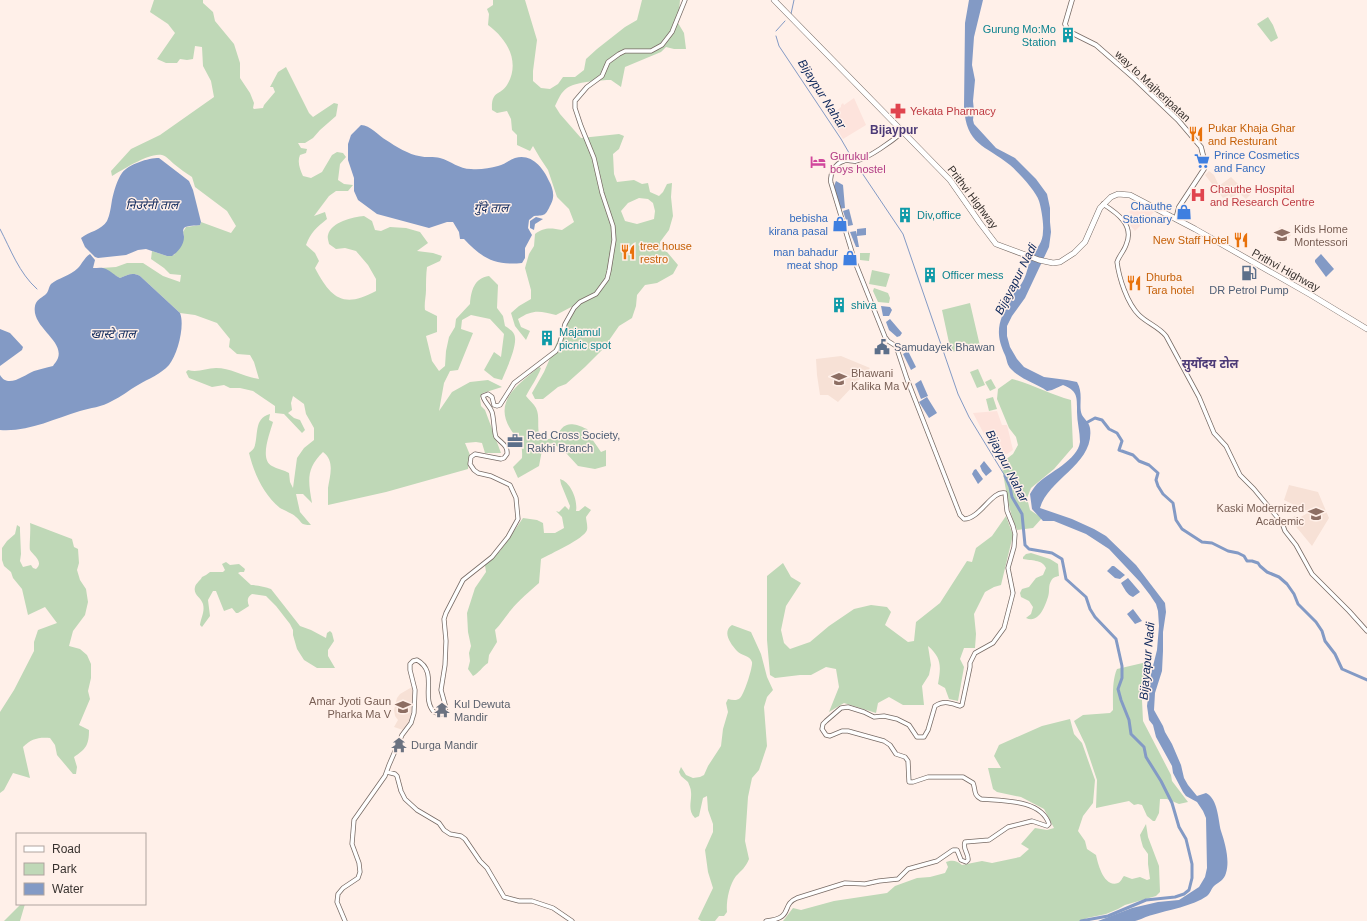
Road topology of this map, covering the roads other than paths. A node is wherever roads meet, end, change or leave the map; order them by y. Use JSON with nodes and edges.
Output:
{"nodes":[{"id":1,"x":685,"y":0,"type":"edge"},
{"id":2,"x":774,"y":0,"type":"edge"},
{"id":3,"x":1072,"y":0,"type":"edge"},
{"id":4,"x":903,"y":132,"type":"junction"},
{"id":5,"x":1103,"y":204,"type":"junction"},
{"id":6,"x":1176,"y":219,"type":"junction"},
{"id":7,"x":1367,"y":329,"type":"edge"},
{"id":8,"x":1367,"y":631,"type":"edge"},
{"id":9,"x":387,"y":772,"type":"junction"},
{"id":10,"x":345,"y":921,"type":"edge"},
{"id":11,"x":572,"y":921,"type":"edge"},
{"id":12,"x":766,"y":921,"type":"edge"}],
"edges":[{"from":1,"to":9,"type":"main road"},
{"from":2,"to":4,"type":"highway","name":"Prithvi Highway"},
{"from":3,"to":6,"type":"main road","name":"way to Majheripatan"},
{"from":4,"to":5,"type":"highway","name":"Prithvi Highway"},
{"from":4,"to":12,"type":"main road"},
{"from":5,"to":6,"type":"highway","name":"Prithvi Highway"},
{"from":5,"to":8,"type":"main road"},
{"from":6,"to":7,"type":"highway","name":"Prithvi Highway"},
{"from":9,"to":10,"type":"main road"},
{"from":9,"to":11,"type":"main road"}]}
